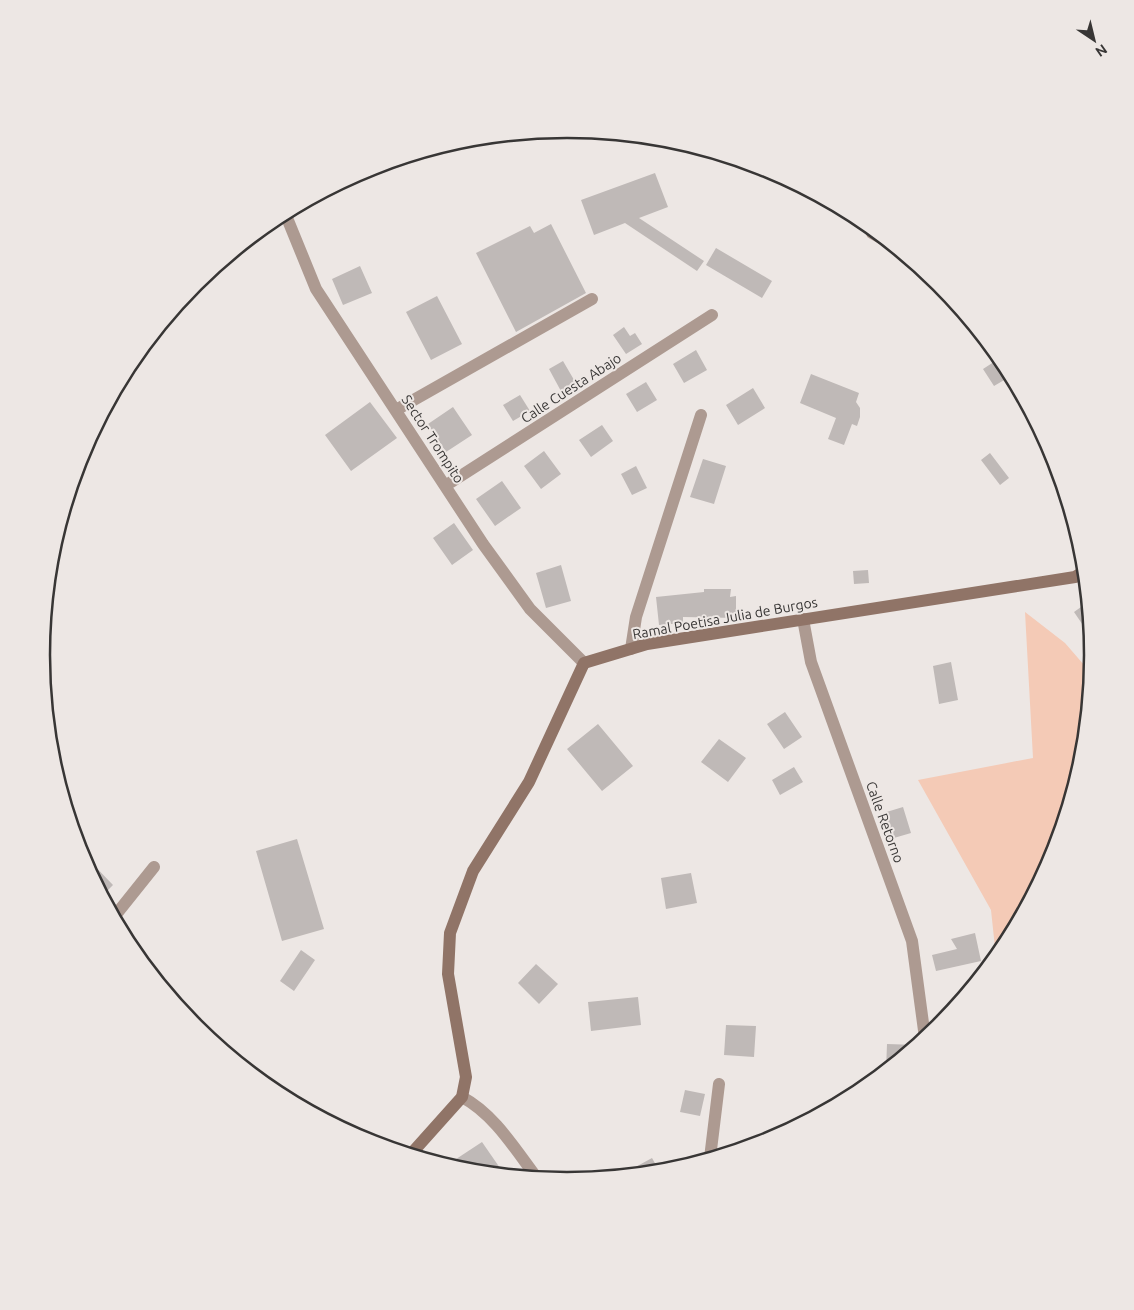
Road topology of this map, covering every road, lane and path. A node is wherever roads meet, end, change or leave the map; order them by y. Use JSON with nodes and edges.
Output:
{"nodes":[{"id":1,"x":288,"y":220,"type":"edge"},
{"id":2,"x":592,"y":299,"type":"dead end"},
{"id":3,"x":712,"y":315,"type":"dead end"},
{"id":4,"x":396,"y":410,"type":"junction"},
{"id":5,"x":701,"y":415,"type":"dead end"},
{"id":6,"x":446,"y":486,"type":"junction"},
{"id":7,"x":1078,"y":575,"type":"edge"},
{"id":8,"x":803,"y":619,"type":"junction"},
{"id":9,"x":631,"y":649,"type":"junction"},
{"id":10,"x":584,"y":663,"type":"junction"},
{"id":11,"x":154,"y":867,"type":"dead end"},
{"id":12,"x":118,"y":912,"type":"edge"},
{"id":13,"x":924,"y":1029,"type":"edge"},
{"id":14,"x":719,"y":1084,"type":"dead end"},
{"id":15,"x":462,"y":1097,"type":"junction"},
{"id":16,"x":415,"y":1149,"type":"edge"},
{"id":17,"x":711,"y":1151,"type":"edge"},
{"id":18,"x":532,"y":1171,"type":"edge"}],
"edges":[{"from":1,"to":4,"type":"street","name":"Sector Trompito"},
{"from":2,"to":4,"type":"street"},
{"from":3,"to":6,"type":"street","name":"Calle Cuesta Abajo"},
{"from":4,"to":6,"type":"street","name":"Sector Trompito"},
{"from":5,"to":9,"type":"street"},
{"from":6,"to":10,"type":"street","name":"Sector Trompito"},
{"from":7,"to":8,"type":"street","name":"Ramal Poetisa Julia de Burgos"},
{"from":8,"to":9,"type":"street","name":"Ramal Poetisa Julia de Burgos"},
{"from":8,"to":13,"type":"street","name":"Calle Retorno"},
{"from":9,"to":10,"type":"street","name":"Ramal Poetisa Julia de Burgos"},
{"from":10,"to":15,"type":"street"},
{"from":11,"to":12,"type":"street"},
{"from":14,"to":17,"type":"street"},
{"from":15,"to":16,"type":"street"},
{"from":15,"to":18,"type":"street"}]}
